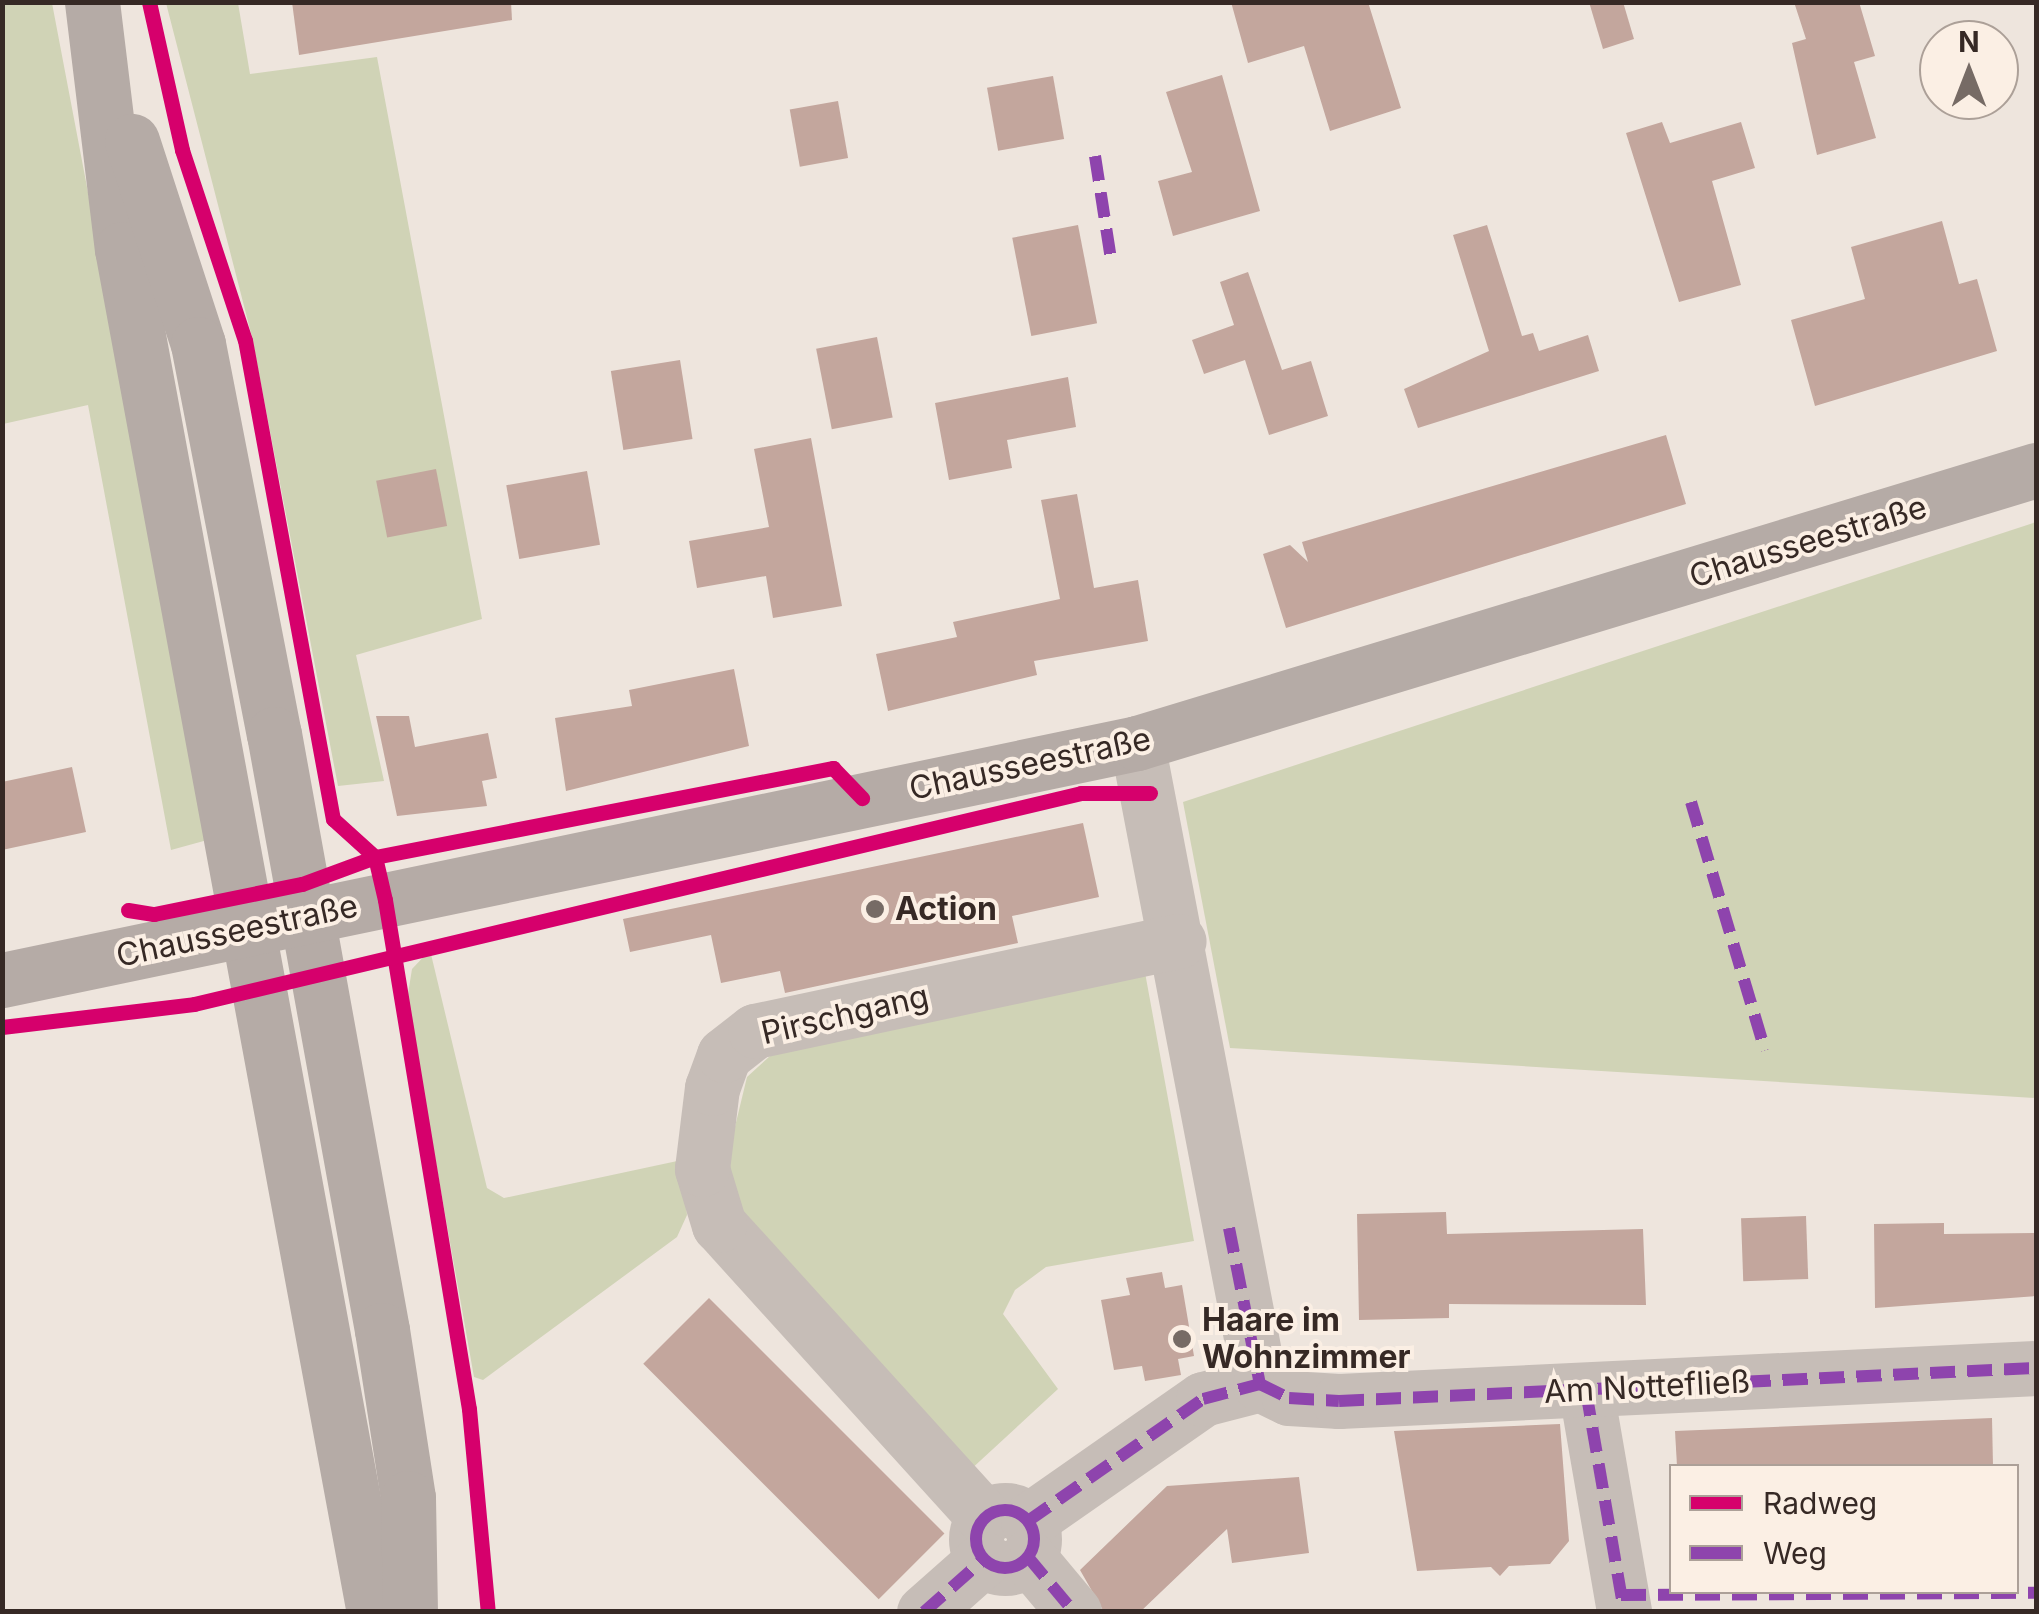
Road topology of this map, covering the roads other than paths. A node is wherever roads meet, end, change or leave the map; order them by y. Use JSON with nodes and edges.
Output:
{"nodes":[{"id":1,"x":92,"y":2,"type":"edge"},
{"id":2,"x":103,"y":63,"type":"junction"},
{"id":3,"x":2036,"y":470,"type":"edge"},
{"id":4,"x":1137,"y":743,"type":"junction"},
{"id":5,"x":308,"y":916,"type":"junction"},
{"id":6,"x":244,"y":930,"type":"junction"},
{"id":7,"x":1179,"y":941,"type":"junction"},
{"id":8,"x":2,"y":980,"type":"edge"},
{"id":9,"x":2036,"y":1368,"type":"edge"},
{"id":10,"x":1260,"y":1384,"type":"junction"},
{"id":11,"x":1586,"y":1392,"type":"junction"},
{"id":12,"x":1006,"y":1539,"type":"junction"},
{"id":13,"x":374,"y":1612,"type":"edge"},
{"id":14,"x":410,"y":1612,"type":"edge"},
{"id":15,"x":924,"y":1612,"type":"edge"},
{"id":16,"x":1074,"y":1612,"type":"edge"},
{"id":17,"x":1624,"y":1612,"type":"edge"}],
"edges":[{"from":1,"to":2,"type":"main road"},
{"from":2,"to":5,"type":"main road"},
{"from":2,"to":6,"type":"main road"},
{"from":3,"to":4,"type":"main road","name":"Chausseestraße"},
{"from":4,"to":5,"type":"main road","name":"Chausseestraße"},
{"from":4,"to":7,"type":"street"},
{"from":5,"to":6,"type":"main road","name":"Chausseestraße"},
{"from":5,"to":14,"type":"main road"},
{"from":6,"to":8,"type":"main road","name":"Chausseestraße"},
{"from":6,"to":13,"type":"main road"},
{"from":7,"to":10,"type":"street"},
{"from":7,"to":12,"type":"street","name":"Pirschgang"},
{"from":9,"to":11,"type":"street","name":"Am Nottefließ"},
{"from":10,"to":11,"type":"street","name":"Am Nottefließ"},
{"from":10,"to":12,"type":"street"},
{"from":11,"to":17,"type":"street"},
{"from":12,"to":15,"type":"street"},
{"from":12,"to":16,"type":"street","name":"Pirschgang"}]}
